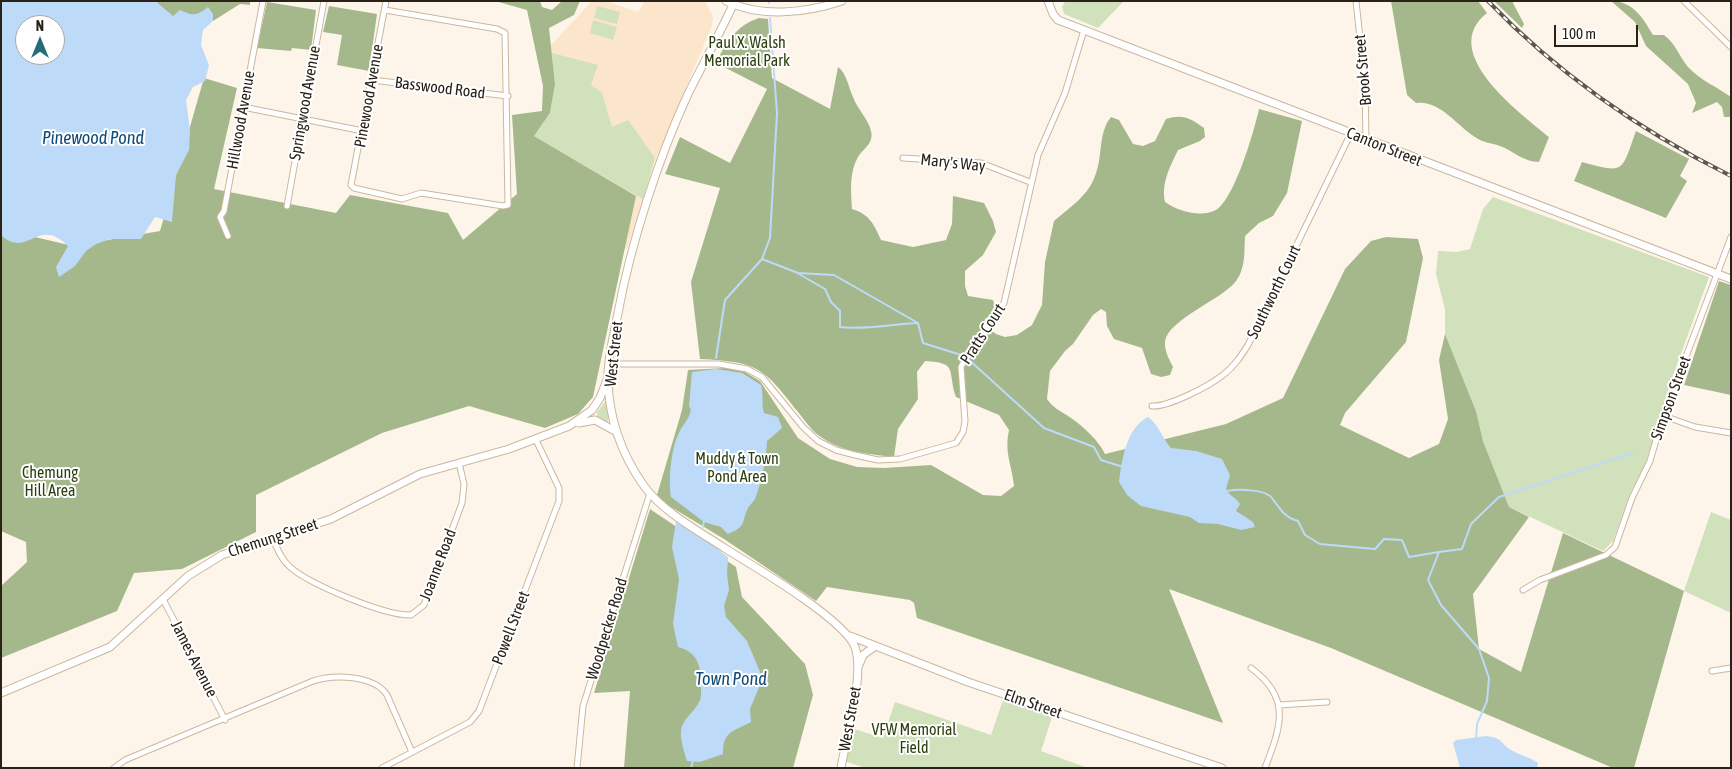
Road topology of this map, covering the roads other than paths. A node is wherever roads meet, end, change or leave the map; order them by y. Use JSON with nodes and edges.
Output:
{"nodes":[{"id":1,"x":263,"y":1,"type":"edge"},
{"id":2,"x":324,"y":1,"type":"edge"},
{"id":3,"x":386,"y":1,"type":"edge"},
{"id":4,"x":726,"y":1,"type":"edge"},
{"id":5,"x":842,"y":1,"type":"edge"},
{"id":6,"x":1048,"y":1,"type":"edge"},
{"id":7,"x":1356,"y":1,"type":"edge"},
{"id":8,"x":1684,"y":1,"type":"edge"},
{"id":9,"x":733,"y":5,"type":"junction"},
{"id":10,"x":385,"y":10,"type":"junction"},
{"id":11,"x":1084,"y":30,"type":"junction"},
{"id":12,"x":1731,"y":47,"type":"edge"},
{"id":13,"x":372,"y":80,"type":"junction"},
{"id":14,"x":508,"y":96,"type":"junction"},
{"id":15,"x":244,"y":107,"type":"junction"},
{"id":16,"x":302,"y":119,"type":"junction"},
{"id":17,"x":363,"y":131,"type":"junction"},
{"id":18,"x":1351,"y":134,"type":"junction"},
{"id":19,"x":1366,"y":140,"type":"junction"},
{"id":20,"x":903,"y":158,"type":"dead end"},
{"id":21,"x":1030,"y":182,"type":"junction"},
{"id":22,"x":287,"y":206,"type":"dead end"},
{"id":23,"x":228,"y":236,"type":"dead end"},
{"id":24,"x":1731,"y":237,"type":"edge"},
{"id":25,"x":1716,"y":274,"type":"junction"},
{"id":26,"x":1731,"y":279,"type":"edge"},
{"id":27,"x":610,"y":364,"type":"junction"},
{"id":28,"x":608,"y":379,"type":"junction"},
{"id":29,"x":1152,"y":406,"type":"dead end"},
{"id":30,"x":1664,"y":416,"type":"junction"},
{"id":31,"x":569,"y":426,"type":"junction"},
{"id":32,"x":615,"y":431,"type":"junction"},
{"id":33,"x":1731,"y":433,"type":"edge"},
{"id":34,"x":536,"y":440,"type":"junction"},
{"id":35,"x":459,"y":463,"type":"junction"},
{"id":36,"x":650,"y":493,"type":"junction"},
{"id":37,"x":272,"y":537,"type":"junction"},
{"id":38,"x":1523,"y":590,"type":"dead end"},
{"id":39,"x":164,"y":599,"type":"junction"},
{"id":40,"x":847,"y":634,"type":"junction"},
{"id":41,"x":874,"y":647,"type":"junction"},
{"id":42,"x":1251,"y":668,"type":"dead end"},
{"id":43,"x":1731,"y":668,"type":"edge"},
{"id":44,"x":857,"y":671,"type":"junction"},
{"id":45,"x":1712,"y":671,"type":"dead end"},
{"id":46,"x":1,"y":693,"type":"edge"},
{"id":47,"x":1327,"y":702,"type":"dead end"},
{"id":48,"x":1279,"y":705,"type":"junction"},
{"id":49,"x":225,"y":720,"type":"junction"},
{"id":50,"x":412,"y":752,"type":"junction"},
{"id":51,"x":114,"y":768,"type":"edge"},
{"id":52,"x":382,"y":768,"type":"edge"},
{"id":53,"x":577,"y":768,"type":"edge"},
{"id":54,"x":841,"y":768,"type":"edge"},
{"id":55,"x":1222,"y":768,"type":"edge"},
{"id":56,"x":1266,"y":768,"type":"edge"}],
"edges":[{"from":1,"to":15,"type":"street","name":"Hillwood Avenue"},
{"from":2,"to":16,"type":"street","name":"Springwood Avenue"},
{"from":3,"to":10,"type":"street","name":"Pinewood Avenue"},
{"from":4,"to":9,"type":"street"},
{"from":5,"to":9,"type":"street"},
{"from":6,"to":11,"type":"street","name":"Canton Street"},
{"from":7,"to":19,"type":"street","name":"Brook Street"},
{"from":8,"to":12,"type":"street"},
{"from":9,"to":27,"type":"street","name":"West Street"},
{"from":10,"to":13,"type":"street","name":"Pinewood Avenue"},
{"from":10,"to":14,"type":"street"},
{"from":11,"to":18,"type":"street","name":"Canton Street"},
{"from":11,"to":21,"type":"street","name":"Pratts Court"},
{"from":13,"to":14,"type":"street","name":"Basswood Road"},
{"from":13,"to":17,"type":"street","name":"Pinewood Avenue"},
{"from":14,"to":17,"type":"street","name":"Pinewood Avenue"},
{"from":15,"to":16,"type":"street"},
{"from":15,"to":23,"type":"street","name":"Hillwood Avenue"},
{"from":16,"to":17,"type":"street"},
{"from":16,"to":22,"type":"street","name":"Springwood Avenue"},
{"from":18,"to":19,"type":"street","name":"Canton Street"},
{"from":18,"to":29,"type":"street","name":"Southworth Court"},
{"from":19,"to":25,"type":"street","name":"Canton Street"},
{"from":20,"to":21,"type":"street","name":"Mary's Way"},
{"from":21,"to":27,"type":"street","name":"Pratts Court"},
{"from":24,"to":25,"type":"street","name":"Simpson Street"},
{"from":25,"to":26,"type":"street","name":"Canton Street"},
{"from":25,"to":30,"type":"street","name":"Simpson Street"},
{"from":27,"to":28,"type":"street","name":"West Street"},
{"from":28,"to":31,"type":"street","name":"Chemung Street"},
{"from":28,"to":32,"type":"street","name":"West Street"},
{"from":30,"to":33,"type":"street"},
{"from":30,"to":38,"type":"street","name":"Simpson Street"},
{"from":31,"to":32,"type":"street","name":"Chemung Street"},
{"from":31,"to":34,"type":"street","name":"Chemung Street"},
{"from":32,"to":36,"type":"street","name":"West Street"},
{"from":34,"to":35,"type":"street","name":"Chemung Street"},
{"from":34,"to":50,"type":"street","name":"Powell Street"},
{"from":35,"to":37,"type":"street","name":"Chemung Street"},
{"from":35,"to":37,"type":"street","name":"Joanne Road"},
{"from":36,"to":40,"type":"street","name":"West Street"},
{"from":36,"to":53,"type":"street","name":"Woodpecker Road"},
{"from":37,"to":39,"type":"street","name":"Chemung Street"},
{"from":39,"to":46,"type":"street","name":"Chemung Street"},
{"from":39,"to":49,"type":"street","name":"James Avenue"},
{"from":40,"to":41,"type":"street","name":"Elm Street"},
{"from":40,"to":44,"type":"street","name":"West Street"},
{"from":41,"to":44,"type":"street","name":"West Street"},
{"from":41,"to":55,"type":"street","name":"Elm Street"},
{"from":42,"to":48,"type":"street"},
{"from":43,"to":45,"type":"street"},
{"from":44,"to":54,"type":"street","name":"West Street"},
{"from":47,"to":48,"type":"street"},
{"from":48,"to":56,"type":"street"},
{"from":49,"to":50,"type":"street"},
{"from":49,"to":51,"type":"street"},
{"from":50,"to":52,"type":"street","name":"Powell Street"}]}
